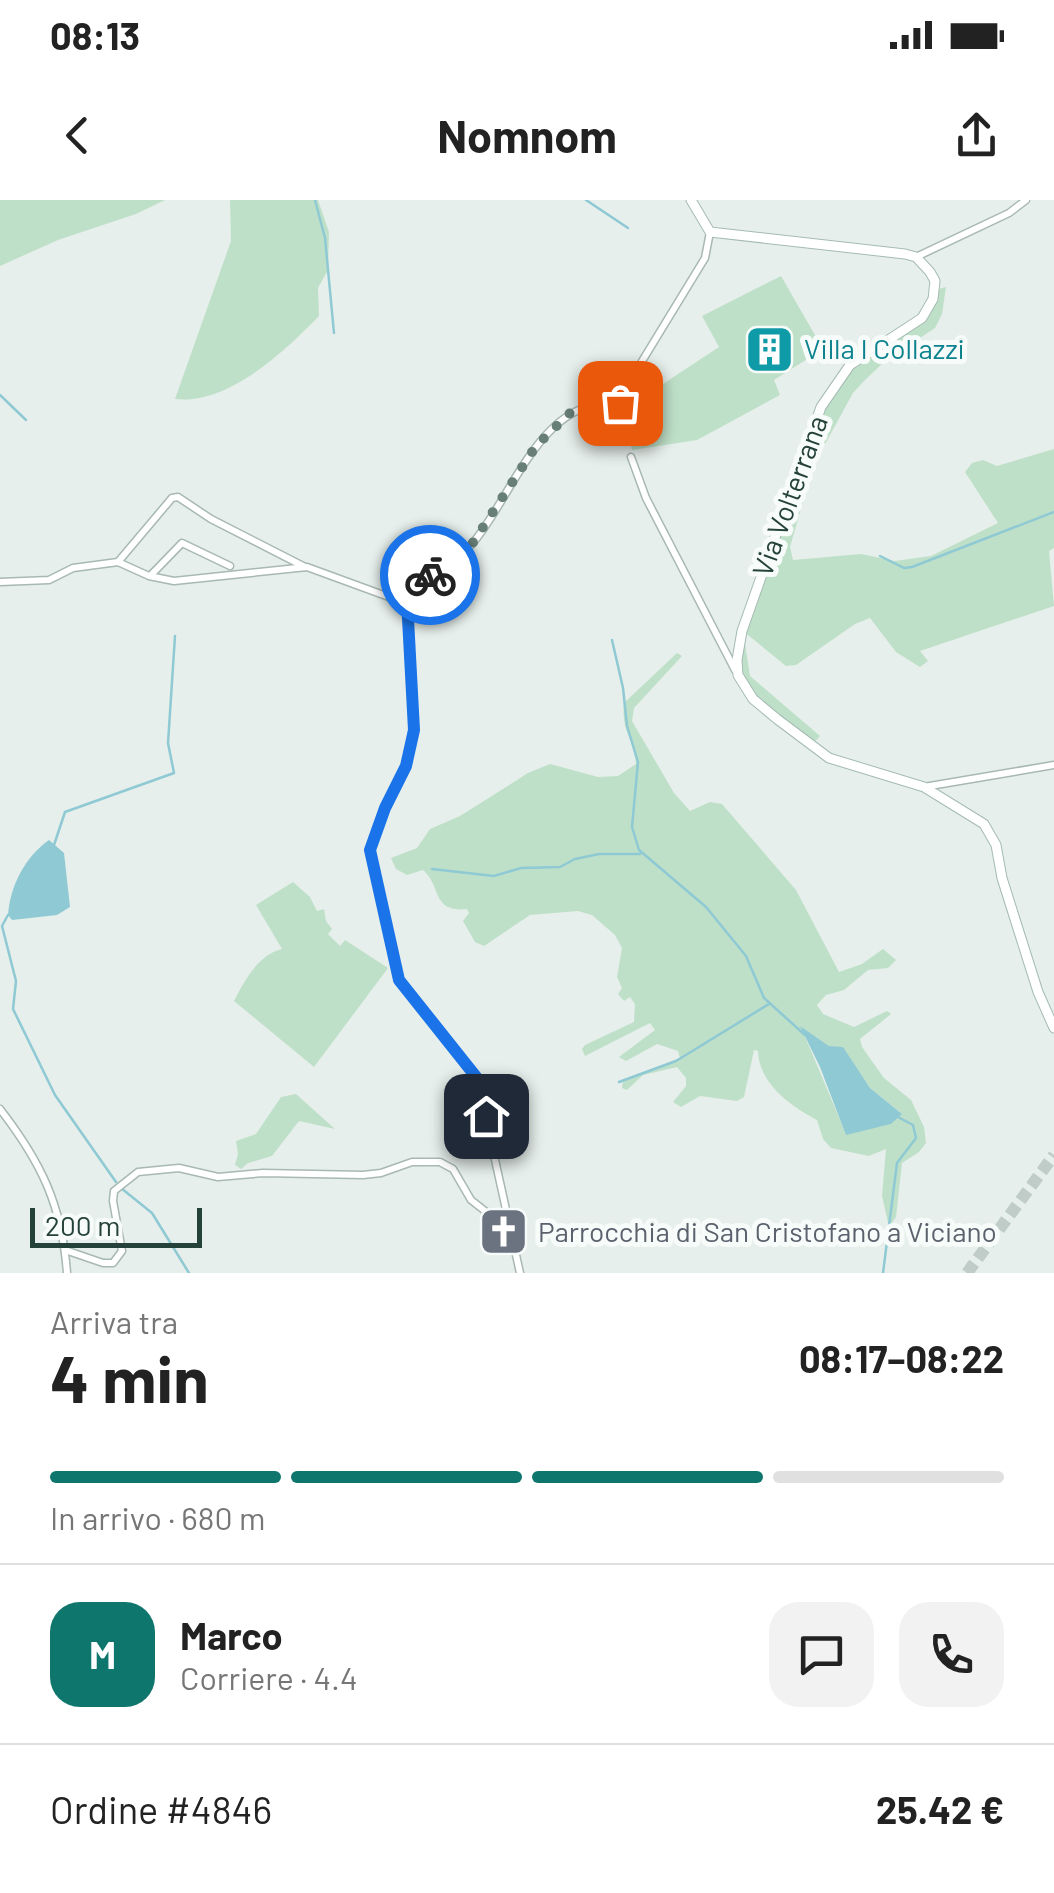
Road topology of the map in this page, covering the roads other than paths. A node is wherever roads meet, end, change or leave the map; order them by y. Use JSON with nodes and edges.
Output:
{"nodes":[{"id":1,"x":691,"y":200,"type":"edge"},
{"id":2,"x":1026,"y":200,"type":"edge"},
{"id":3,"x":710,"y":232,"type":"junction"},
{"id":4,"x":916,"y":257,"type":"junction"},
{"id":5,"x":631,"y":456,"type":"dead end"},
{"id":6,"x":118,"y":562,"type":"junction"},
{"id":7,"x":230,"y":566,"type":"dead end"},
{"id":8,"x":306,"y":567,"type":"junction"},
{"id":9,"x":149,"y":576,"type":"junction"},
{"id":10,"x":0,"y":582,"type":"edge"},
{"id":11,"x":407,"y":600,"type":"junction"},
{"id":12,"x":738,"y":675,"type":"junction"},
{"id":13,"x":1054,"y":765,"type":"edge"},
{"id":14,"x":924,"y":787,"type":"junction"},
{"id":15,"x":1054,"y":1028,"type":"edge"},
{"id":16,"x":0,"y":1109,"type":"edge"},
{"id":17,"x":509,"y":1230,"type":"junction"},
{"id":18,"x":64,"y":1250,"type":"junction"},
{"id":19,"x":66,"y":1273,"type":"edge"},
{"id":20,"x":520,"y":1273,"type":"edge"}],
"edges":[{"from":1,"to":3,"type":"main road"},
{"from":2,"to":4,"type":"street"},
{"from":3,"to":4,"type":"main road"},
{"from":3,"to":11,"type":"street"},
{"from":4,"to":12,"type":"main road","name":"Via Volterrana"},
{"from":5,"to":12,"type":"street"},
{"from":6,"to":8,"type":"street"},
{"from":6,"to":9,"type":"street"},
{"from":6,"to":10,"type":"street"},
{"from":7,"to":9,"type":"street"},
{"from":8,"to":9,"type":"street"},
{"from":8,"to":11,"type":"street"},
{"from":11,"to":17,"type":"street"},
{"from":12,"to":14,"type":"main road"},
{"from":13,"to":14,"type":"street"},
{"from":14,"to":15,"type":"main road"},
{"from":16,"to":18,"type":"street"},
{"from":17,"to":18,"type":"street"},
{"from":17,"to":20,"type":"street"},
{"from":18,"to":19,"type":"street"}]}
